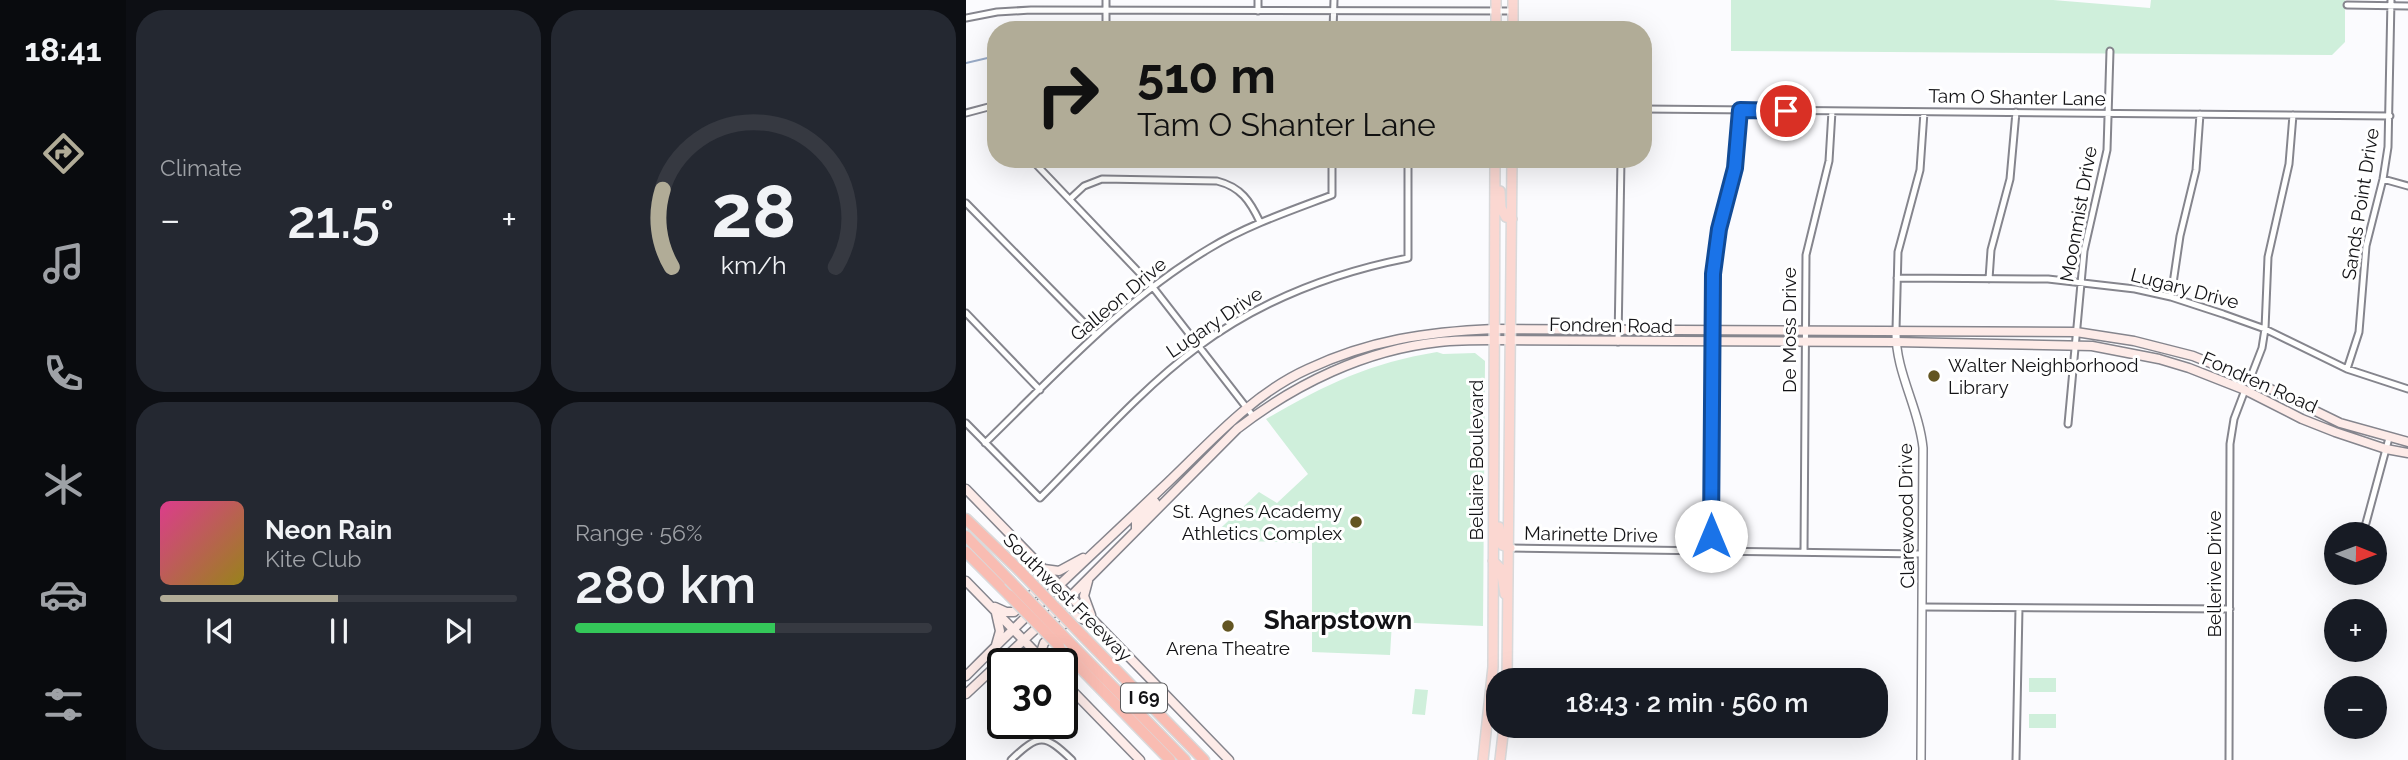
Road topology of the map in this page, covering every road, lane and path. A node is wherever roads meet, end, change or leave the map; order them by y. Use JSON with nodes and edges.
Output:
{"nodes":[{"id":1,"x":1031,"y":0,"type":"edge"},
{"id":2,"x":1106,"y":0,"type":"edge"},
{"id":3,"x":1184,"y":0,"type":"edge"},
{"id":4,"x":1258,"y":0,"type":"edge"},
{"id":5,"x":1334,"y":0,"type":"edge"},
{"id":6,"x":1409,"y":0,"type":"edge"},
{"id":7,"x":1496,"y":0,"type":"edge"},
{"id":8,"x":1513,"y":0,"type":"edge"},
{"id":9,"x":2390,"y":3,"type":"edge"},
{"id":10,"x":2347,"y":5,"type":"dead end"},
{"id":11,"x":2408,"y":6,"type":"edge"},
{"id":12,"x":1031,"y":10,"type":"junction"},
{"id":13,"x":1106,"y":10,"type":"junction"},
{"id":14,"x":1184,"y":10,"type":"junction"},
{"id":15,"x":1409,"y":10,"type":"junction"},
{"id":16,"x":1258,"y":11,"type":"junction"},
{"id":17,"x":1334,"y":11,"type":"junction"},
{"id":18,"x":1496,"y":11,"type":"junction"},
{"id":19,"x":1513,"y":11,"type":"junction"},
{"id":20,"x":966,"y":18,"type":"edge"},
{"id":21,"x":1106,"y":21,"type":"edge"},
{"id":22,"x":1333,"y":21,"type":"edge"},
{"id":23,"x":1496,"y":21,"type":"edge"},
{"id":24,"x":1513,"y":21,"type":"edge"},
{"id":25,"x":2110,"y":51,"type":"dead end"},
{"id":26,"x":987,"y":107,"type":"edge"},
{"id":27,"x":1652,"y":109,"type":"edge"},
{"id":28,"x":1740,"y":110,"type":"junction"},
{"id":29,"x":1832,"y":111,"type":"junction"},
{"id":30,"x":1924,"y":112,"type":"junction"},
{"id":31,"x":2017,"y":112,"type":"junction"},
{"id":32,"x":966,"y":113,"type":"edge"},
{"id":33,"x":2109,"y":114,"type":"junction"},
{"id":34,"x":2200,"y":114,"type":"junction"},
{"id":35,"x":2293,"y":115,"type":"junction"},
{"id":36,"x":2390,"y":116,"type":"junction"},
{"id":37,"x":1040,"y":168,"type":"edge"},
{"id":38,"x":1332,"y":168,"type":"edge"},
{"id":39,"x":1408,"y":168,"type":"edge"},
{"id":40,"x":1495,"y":168,"type":"edge"},
{"id":41,"x":1496,"y":168,"type":"edge"},
{"id":42,"x":1512,"y":168,"type":"edge"},
{"id":43,"x":1621,"y":168,"type":"edge"},
{"id":44,"x":2383,"y":179,"type":"junction"},
{"id":45,"x":2408,"y":186,"type":"edge"},
{"id":46,"x":1070,"y":199,"type":"junction"},
{"id":47,"x":966,"y":203,"type":"edge"},
{"id":48,"x":1512,"y":219,"type":"junction"},
{"id":49,"x":1260,"y":222,"type":"junction"},
{"id":50,"x":1897,"y":278,"type":"junction"},
{"id":51,"x":1989,"y":279,"type":"junction"},
{"id":52,"x":2081,"y":282,"type":"junction"},
{"id":53,"x":1152,"y":286,"type":"junction"},
{"id":54,"x":2171,"y":297,"type":"junction"},
{"id":55,"x":966,"y":313,"type":"edge"},
{"id":56,"x":1494,"y":329,"type":"junction"},
{"id":57,"x":2265,"y":329,"type":"junction"},
{"id":58,"x":1619,"y":330,"type":"junction"},
{"id":59,"x":1896,"y":330,"type":"junction"},
{"id":60,"x":1712,"y":331,"type":"junction"},
{"id":61,"x":1805,"y":331,"type":"junction"},
{"id":62,"x":2076,"y":332,"type":"junction"},
{"id":63,"x":1096,"y":335,"type":"junction"},
{"id":64,"x":1512,"y":335,"type":"junction"},
{"id":65,"x":1392,"y":339,"type":"junction"},
{"id":66,"x":1494,"y":340,"type":"junction"},
{"id":67,"x":1618,"y":342,"type":"junction"},
{"id":68,"x":1712,"y":342,"type":"junction"},
{"id":69,"x":1805,"y":342,"type":"junction"},
{"id":70,"x":1896,"y":342,"type":"junction"},
{"id":71,"x":2076,"y":345,"type":"junction"},
{"id":72,"x":1199,"y":347,"type":"junction"},
{"id":73,"x":1395,"y":350,"type":"junction"},
{"id":74,"x":2347,"y":369,"type":"junction"},
{"id":75,"x":2230,"y":371,"type":"junction"},
{"id":76,"x":2250,"y":379,"type":"junction"},
{"id":77,"x":2408,"y":388,"type":"edge"},
{"id":78,"x":1040,"y":390,"type":"junction"},
{"id":79,"x":2245,"y":390,"type":"junction"},
{"id":80,"x":2271,"y":391,"type":"junction"},
{"id":81,"x":1250,"y":413,"type":"junction"},
{"id":82,"x":966,"y":423,"type":"edge"},
{"id":83,"x":2068,"y":424,"type":"dead end"},
{"id":84,"x":2389,"y":438,"type":"junction"},
{"id":85,"x":2408,"y":442,"type":"edge"},
{"id":86,"x":985,"y":443,"type":"junction"},
{"id":87,"x":2386,"y":449,"type":"junction"},
{"id":88,"x":2408,"y":453,"type":"edge"},
{"id":89,"x":1163,"y":488,"type":"junction"},
{"id":90,"x":966,"y":489,"type":"edge"},
{"id":91,"x":1493,"y":492,"type":"junction"},
{"id":92,"x":966,"y":519,"type":"edge"},
{"id":93,"x":2366,"y":522,"type":"edge"},
{"id":94,"x":1136,"y":530,"type":"junction"},
{"id":95,"x":966,"y":536,"type":"edge"},
{"id":96,"x":1097,"y":548,"type":"junction"},
{"id":97,"x":1510,"y":548,"type":"junction"},
{"id":98,"x":1711,"y":551,"type":"junction"},
{"id":99,"x":1804,"y":552,"type":"junction"},
{"id":100,"x":966,"y":554,"type":"edge"},
{"id":101,"x":1922,"y":554,"type":"junction"},
{"id":102,"x":1034,"y":560,"type":"junction"},
{"id":103,"x":1493,"y":561,"type":"junction"},
{"id":104,"x":1042,"y":568,"type":"junction"},
{"id":105,"x":1091,"y":576,"type":"junction"},
{"id":106,"x":966,"y":582,"type":"edge"},
{"id":107,"x":1059,"y":585,"type":"junction"},
{"id":108,"x":1071,"y":596,"type":"junction"},
{"id":109,"x":1510,"y":601,"type":"junction"},
{"id":110,"x":1923,"y":607,"type":"junction"},
{"id":111,"x":992,"y":608,"type":"junction"},
{"id":112,"x":2019,"y":608,"type":"junction"},
{"id":113,"x":2230,"y":609,"type":"junction"},
{"id":114,"x":1096,"y":623,"type":"junction"},
{"id":115,"x":1013,"y":628,"type":"junction"},
{"id":116,"x":1024,"y":639,"type":"junction"},
{"id":117,"x":995,"y":646,"type":"junction"},
{"id":118,"x":1015,"y":648,"type":"edge"},
{"id":119,"x":1032,"y":648,"type":"edge"},
{"id":120,"x":1042,"y":648,"type":"edge"},
{"id":121,"x":1507,"y":668,"type":"edge"},
{"id":122,"x":987,"y":674,"type":"edge"},
{"id":123,"x":966,"y":676,"type":"edge"},
{"id":124,"x":966,"y":694,"type":"edge"},
{"id":125,"x":1078,"y":696,"type":"edge"},
{"id":126,"x":1503,"y":738,"type":"edge"},
{"id":127,"x":1011,"y":760,"type":"edge"},
{"id":128,"x":1072,"y":760,"type":"edge"},
{"id":129,"x":1140,"y":760,"type":"edge"},
{"id":130,"x":1170,"y":760,"type":"edge"},
{"id":131,"x":1185,"y":760,"type":"edge"},
{"id":132,"x":1204,"y":760,"type":"edge"},
{"id":133,"x":1229,"y":760,"type":"edge"},
{"id":134,"x":1483,"y":760,"type":"edge"},
{"id":135,"x":1500,"y":760,"type":"edge"},
{"id":136,"x":1921,"y":760,"type":"edge"},
{"id":137,"x":2016,"y":760,"type":"edge"},
{"id":138,"x":2229,"y":760,"type":"edge"}],
"edges":[{"from":1,"to":12,"type":"street"},
{"from":2,"to":13,"type":"street"},
{"from":3,"to":14,"type":"street"},
{"from":4,"to":16,"type":"street"},
{"from":5,"to":17,"type":"street"},
{"from":6,"to":15,"type":"street"},
{"from":7,"to":18,"type":"main road"},
{"from":8,"to":19,"type":"main road"},
{"from":9,"to":10,"type":"street"},
{"from":9,"to":11,"type":"street"},
{"from":9,"to":36,"type":"street","name":"Sands Point Drive"},
{"from":12,"to":13,"type":"street"},
{"from":12,"to":20,"type":"street"},
{"from":13,"to":14,"type":"street"},
{"from":13,"to":21,"type":"street"},
{"from":14,"to":16,"type":"street"},
{"from":15,"to":17,"type":"street"},
{"from":15,"to":18,"type":"street"},
{"from":16,"to":17,"type":"street"},
{"from":17,"to":22,"type":"street"},
{"from":18,"to":19,"type":"street"},
{"from":18,"to":23,"type":"main road"},
{"from":19,"to":24,"type":"main road"},
{"from":25,"to":33,"type":"street","name":"Moonmist Drive"},
{"from":26,"to":32,"type":"street"},
{"from":27,"to":28,"type":"street","name":"Tam O Shanter Lane"},
{"from":28,"to":29,"type":"street","name":"Tam O Shanter Lane"},
{"from":28,"to":60,"type":"street"},
{"from":29,"to":30,"type":"street","name":"Tam O Shanter Lane"},
{"from":29,"to":61,"type":"street","name":"De Moss Drive"},
{"from":30,"to":31,"type":"street","name":"Tam O Shanter Lane"},
{"from":30,"to":50,"type":"street","name":"Clarewood Drive"},
{"from":31,"to":33,"type":"street","name":"Tam O Shanter Lane"},
{"from":31,"to":51,"type":"street"},
{"from":33,"to":34,"type":"street","name":"Tam O Shanter Lane"},
{"from":33,"to":52,"type":"street","name":"Moonmist Drive"},
{"from":34,"to":35,"type":"street","name":"Tam O Shanter Lane"},
{"from":34,"to":54,"type":"street"},
{"from":35,"to":36,"type":"street","name":"Tam O Shanter Lane"},
{"from":35,"to":57,"type":"street"},
{"from":36,"to":44,"type":"street","name":"Sands Point Drive"},
{"from":37,"to":46,"type":"street"},
{"from":38,"to":49,"type":"street","name":"Galleon Drive"},
{"from":39,"to":72,"type":"street","name":"Lugary Drive"},
{"from":40,"to":56,"type":"main road","name":"Bellaire Boulevard"},
{"from":41,"to":48,"type":"main road"},
{"from":42,"to":48,"type":"main road","name":"Bellaire Boulevard"},
{"from":43,"to":58,"type":"street"},
{"from":44,"to":45,"type":"street"},
{"from":44,"to":74,"type":"street","name":"Sands Point Drive"},
{"from":46,"to":49,"type":"street"},
{"from":46,"to":53,"type":"street"},
{"from":47,"to":63,"type":"street"},
{"from":48,"to":64,"type":"main road","name":"Bellaire Boulevard"},
{"from":49,"to":53,"type":"street","name":"Galleon Drive"},
{"from":50,"to":51,"type":"street","name":"Lugary Drive"},
{"from":50,"to":59,"type":"street","name":"Clarewood Drive"},
{"from":51,"to":52,"type":"street","name":"Lugary Drive"},
{"from":52,"to":54,"type":"street","name":"Lugary Drive"},
{"from":52,"to":62,"type":"street","name":"Moonmist Drive"},
{"from":53,"to":63,"type":"street","name":"Galleon Drive"},
{"from":53,"to":72,"type":"street"},
{"from":54,"to":57,"type":"street","name":"Lugary Drive"},
{"from":55,"to":78,"type":"street"},
{"from":56,"to":64,"type":"main road","name":"Fondren Road"},
{"from":56,"to":65,"type":"main road","name":"Fondren Road"},
{"from":56,"to":66,"type":"main road","name":"Bellaire Boulevard"},
{"from":57,"to":74,"type":"street","name":"Lugary Drive"},
{"from":57,"to":76,"type":"street"},
{"from":58,"to":60,"type":"main road","name":"Fondren Road"},
{"from":58,"to":64,"type":"main road","name":"Fondren Road"},
{"from":58,"to":67,"type":"street"},
{"from":59,"to":61,"type":"main road","name":"Fondren Road"},
{"from":59,"to":62,"type":"main road","name":"Fondren Road"},
{"from":59,"to":70,"type":"street","name":"Clarewood Drive"},
{"from":60,"to":61,"type":"main road","name":"Fondren Road"},
{"from":60,"to":68,"type":"street"},
{"from":61,"to":69,"type":"street","name":"De Moss Drive"},
{"from":62,"to":71,"type":"street","name":"Moonmist Drive"},
{"from":62,"to":75,"type":"main road","name":"Fondren Road"},
{"from":63,"to":78,"type":"street","name":"Galleon Drive"},
{"from":64,"to":66,"type":"main road","name":"Fondren Road"},
{"from":64,"to":67,"type":"main road","name":"Fondren Road"},
{"from":64,"to":97,"type":"main road","name":"Bellaire Boulevard"},
{"from":65,"to":73,"type":"main road"},
{"from":65,"to":81,"type":"main road","name":"Fondren Road"},
{"from":66,"to":73,"type":"main road","name":"Fondren Road"},
{"from":66,"to":91,"type":"main road","name":"Bellaire Boulevard"},
{"from":67,"to":68,"type":"main road","name":"Fondren Road"},
{"from":68,"to":69,"type":"main road","name":"Fondren Road"},
{"from":68,"to":98,"type":"street"},
{"from":69,"to":70,"type":"main road","name":"Fondren Road"},
{"from":69,"to":99,"type":"street","name":"De Moss Drive"},
{"from":70,"to":71,"type":"main road","name":"Fondren Road"},
{"from":70,"to":101,"type":"street","name":"Clarewood Drive"},
{"from":71,"to":79,"type":"main road","name":"Fondren Road"},
{"from":71,"to":83,"type":"street","name":"Moonmist Drive"},
{"from":72,"to":81,"type":"street"},
{"from":72,"to":86,"type":"street","name":"Lugary Drive"},
{"from":73,"to":81,"type":"main road","name":"Fondren Road"},
{"from":74,"to":77,"type":"street","name":"Lugary Drive"},
{"from":75,"to":76,"type":"main road","name":"Fondren Road"},
{"from":75,"to":79,"type":"main road"},
{"from":76,"to":80,"type":"main road","name":"Fondren Road"},
{"from":78,"to":86,"type":"street","name":"Galleon Drive"},
{"from":79,"to":80,"type":"main road"},
{"from":79,"to":87,"type":"main road","name":"Fondren Road"},
{"from":79,"to":113,"type":"street","name":"Bellerive Drive"},
{"from":80,"to":84,"type":"main road","name":"Fondren Road"},
{"from":81,"to":89,"type":"main road","name":"Fondren Road"},
{"from":81,"to":94,"type":"main road","name":"Fondren Road"},
{"from":82,"to":86,"type":"street"},
{"from":84,"to":85,"type":"main road","name":"Fondren Road"},
{"from":84,"to":87,"type":"street"},
{"from":87,"to":88,"type":"main road","name":"Fondren Road"},
{"from":87,"to":93,"type":"street"},
{"from":89,"to":94,"type":"main road"},
{"from":89,"to":96,"type":"main road","name":"Fondren Road"},
{"from":90,"to":102,"type":"main road"},
{"from":91,"to":97,"type":"main road"},
{"from":91,"to":103,"type":"main road","name":"Bellaire Boulevard"},
{"from":92,"to":132,"type":"highway","name":"Southwest Freeway","number":"I 69","bridge":true},
{"from":94,"to":105,"type":"main road","name":"Fondren Road"},
{"from":95,"to":131,"type":"highway","bridge":true},
{"from":96,"to":104,"type":"main road"},
{"from":96,"to":107,"type":"main road","name":"Fondren Road"},
{"from":97,"to":98,"type":"street","name":"Marinette Drive"},
{"from":97,"to":109,"type":"main road","name":"Bellaire Boulevard"},
{"from":98,"to":99,"type":"street","name":"Marinette Drive"},
{"from":99,"to":101,"type":"street","name":"Marinette Drive"},
{"from":100,"to":130,"type":"highway","number":"I 69","bridge":true},
{"from":101,"to":110,"type":"street","name":"Clarewood Drive"},
{"from":102,"to":104,"type":"main road"},
{"from":102,"to":111,"type":"main road"},
{"from":103,"to":109,"type":"main road"},
{"from":103,"to":134,"type":"main road","name":"Bellaire Boulevard"},
{"from":104,"to":107,"type":"main road"},
{"from":105,"to":108,"type":"main road","name":"Fondren Road"},
{"from":105,"to":114,"type":"main road"},
{"from":106,"to":111,"type":"main road"},
{"from":107,"to":108,"type":"main road"},
{"from":107,"to":115,"type":"main road","name":"Fondren Road"},
{"from":108,"to":114,"type":"main road"},
{"from":108,"to":116,"type":"main road","name":"Fondren Road"},
{"from":109,"to":121,"type":"main road","name":"Bellaire Boulevard"},
{"from":110,"to":112,"type":"street"},
{"from":110,"to":136,"type":"street","name":"Clarewood Drive"},
{"from":111,"to":115,"type":"main road"},
{"from":111,"to":117,"type":"main road"},
{"from":112,"to":113,"type":"street"},
{"from":112,"to":137,"type":"street"},
{"from":113,"to":138,"type":"street","name":"Bellerive Drive"},
{"from":114,"to":120,"type":"main road"},
{"from":114,"to":133,"type":"main road"},
{"from":115,"to":116,"type":"main road"},
{"from":115,"to":117,"type":"main road","name":"Fondren Road"},
{"from":116,"to":118,"type":"main road","name":"Fondren Road"},
{"from":116,"to":119,"type":"main road"},
{"from":117,"to":123,"type":"main road","name":"Fondren Road"},
{"from":122,"to":124,"type":"main road","name":"Fondren Road"},
{"from":125,"to":129,"type":"main road"},
{"from":126,"to":135,"type":"main road"},
{"from":127,"to":128,"type":"street"}]}
